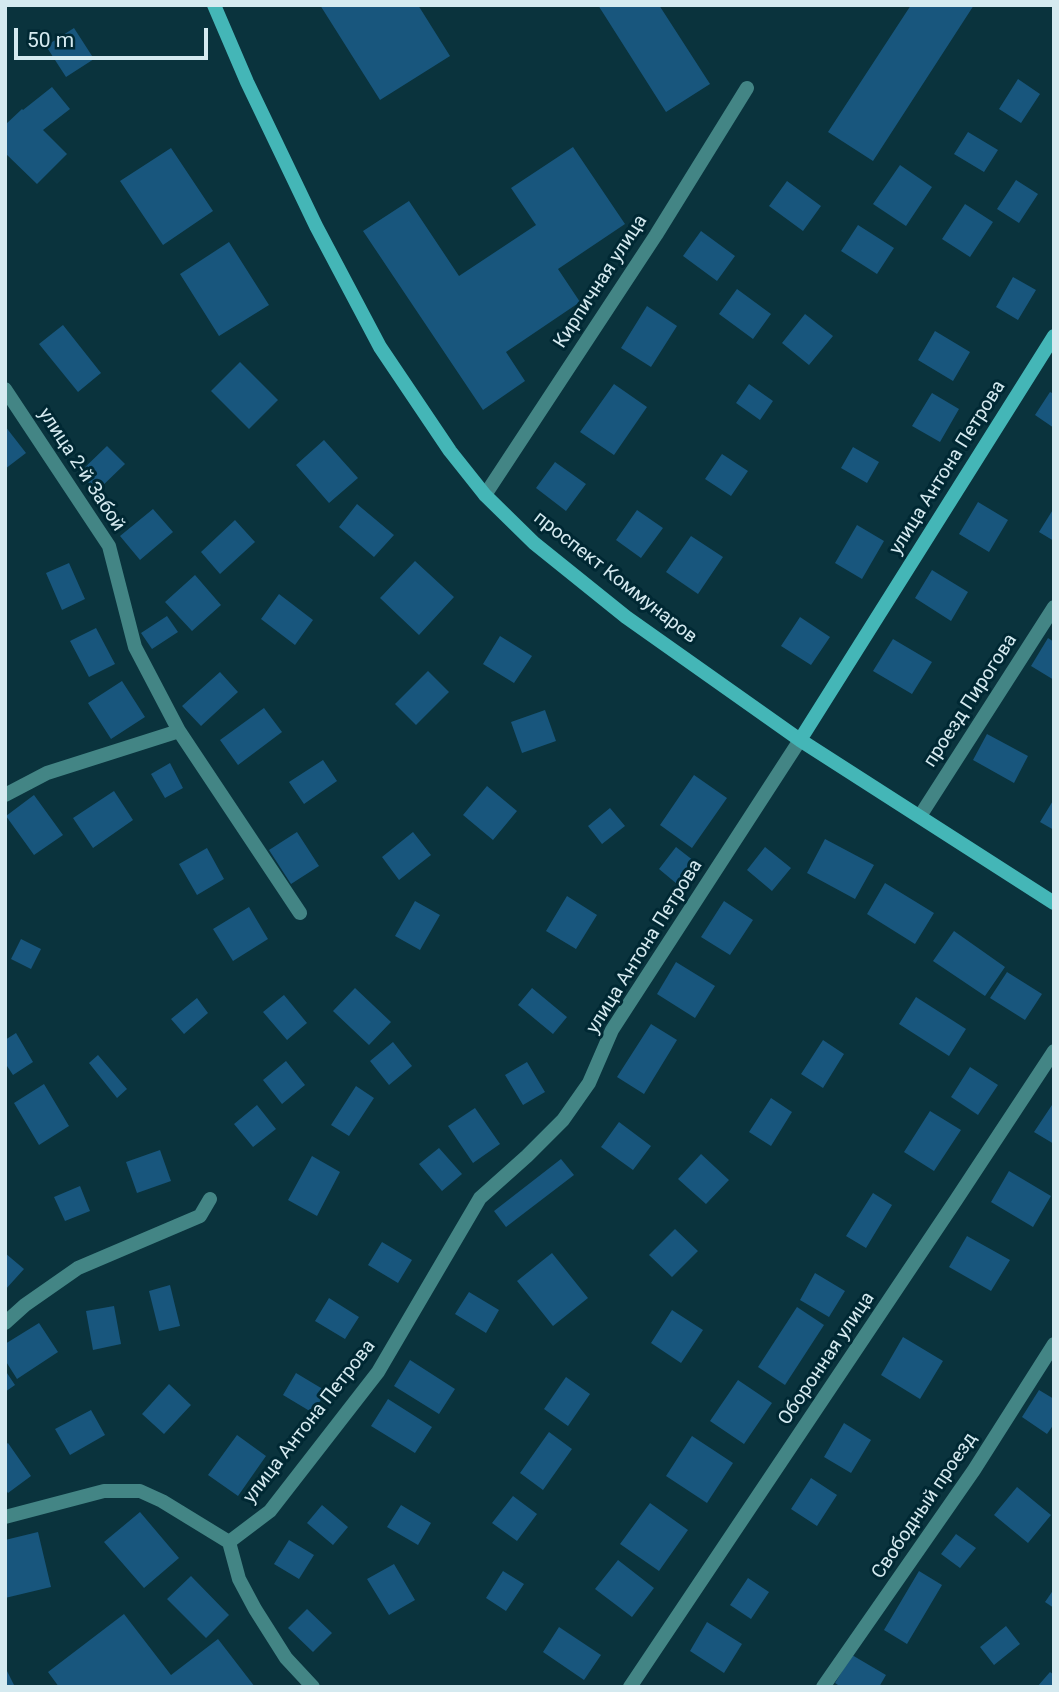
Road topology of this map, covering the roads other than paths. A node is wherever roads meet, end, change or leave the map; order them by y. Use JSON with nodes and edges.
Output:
{"nodes":[{"id":1,"x":214,"y":5,"type":"edge"},
{"id":2,"x":747,"y":88,"type":"dead end"},
{"id":3,"x":1054,"y":336,"type":"edge"},
{"id":4,"x":5,"y":389,"type":"edge"},
{"id":5,"x":485,"y":495,"type":"junction"},
{"id":6,"x":1054,"y":607,"type":"edge"},
{"id":7,"x":180,"y":731,"type":"junction"},
{"id":8,"x":800,"y":740,"type":"junction"},
{"id":9,"x":5,"y":795,"type":"edge"},
{"id":10,"x":920,"y":816,"type":"junction"},
{"id":11,"x":1054,"y":903,"type":"edge"},
{"id":12,"x":300,"y":913,"type":"dead end"},
{"id":13,"x":1054,"y":1051,"type":"edge"},
{"id":14,"x":210,"y":1199,"type":"dead end"},
{"id":15,"x":5,"y":1323,"type":"edge"},
{"id":16,"x":1054,"y":1344,"type":"edge"},
{"id":17,"x":5,"y":1517,"type":"edge"},
{"id":18,"x":229,"y":1542,"type":"junction"},
{"id":19,"x":313,"y":1687,"type":"edge"},
{"id":20,"x":630,"y":1687,"type":"edge"},
{"id":21,"x":823,"y":1687,"type":"edge"}],
"edges":[{"from":1,"to":5,"type":"street","name":"проспект Коммунаров"},
{"from":2,"to":5,"type":"street","name":"Кирпичная улица"},
{"from":3,"to":8,"type":"street","name":"улица Антона Петрова"},
{"from":4,"to":7,"type":"street","name":"улица 2-й Забой"},
{"from":5,"to":8,"type":"street","name":"проспект Коммунаров"},
{"from":6,"to":10,"type":"street","name":"проезд Пирогова"},
{"from":7,"to":9,"type":"street"},
{"from":7,"to":12,"type":"street","name":"улица 2-й Забой"},
{"from":8,"to":10,"type":"street","name":"проспект Коммунаров"},
{"from":8,"to":18,"type":"street","name":"улица Антона Петрова"},
{"from":10,"to":11,"type":"street","name":"проспект Коммунаров"},
{"from":13,"to":20,"type":"street","name":"Оборонная улица"},
{"from":14,"to":15,"type":"street"},
{"from":16,"to":21,"type":"street","name":"Свободный проезд"},
{"from":17,"to":18,"type":"street"},
{"from":18,"to":19,"type":"street"}]}
